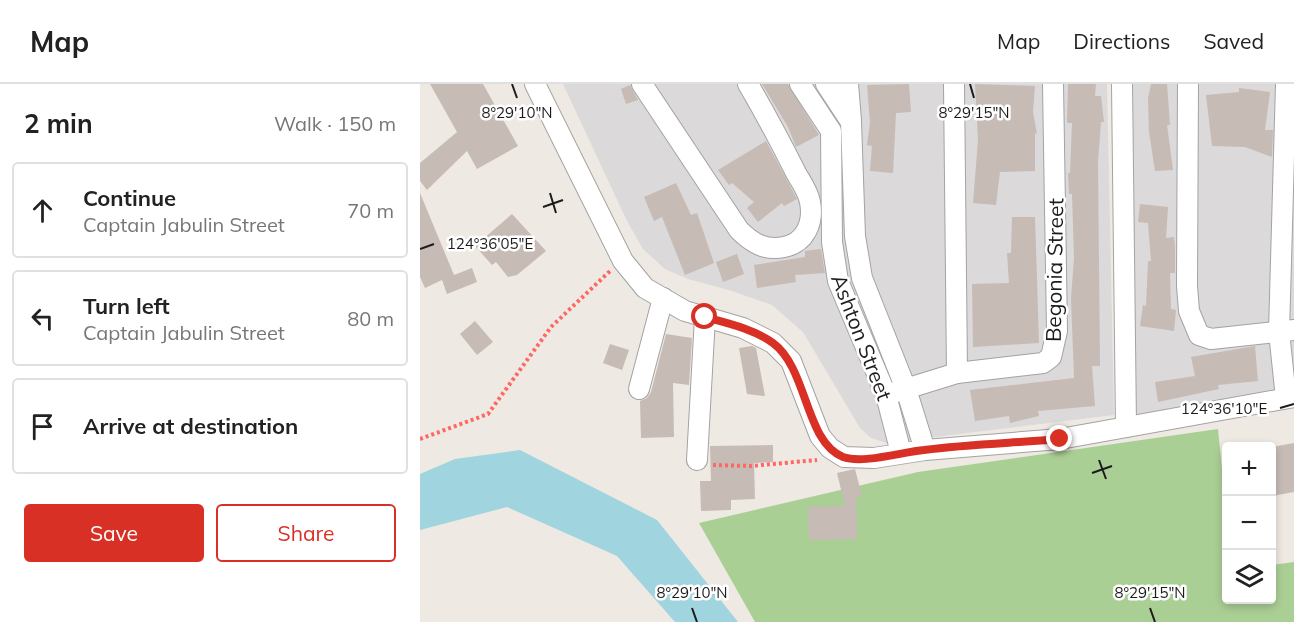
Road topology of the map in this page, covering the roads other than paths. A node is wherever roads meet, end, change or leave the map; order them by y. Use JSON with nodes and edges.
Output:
{"nodes":[{"id":1,"x":535,"y":84,"type":"edge"},
{"id":2,"x":642,"y":84,"type":"edge"},
{"id":3,"x":748,"y":84,"type":"edge"},
{"id":4,"x":800,"y":84,"type":"edge"},
{"id":5,"x":826,"y":84,"type":"edge"},
{"id":6,"x":848,"y":84,"type":"edge"},
{"id":7,"x":954,"y":84,"type":"edge"},
{"id":8,"x":1053,"y":84,"type":"edge"},
{"id":9,"x":1122,"y":84,"type":"edge"},
{"id":10,"x":1188,"y":84,"type":"edge"},
{"id":11,"x":1286,"y":84,"type":"edge"},
{"id":12,"x":851,"y":122,"type":"junction"},
{"id":13,"x":831,"y":131,"type":"junction"},
{"id":14,"x":663,"y":298,"type":"junction"},
{"id":15,"x":705,"y":317,"type":"junction"},
{"id":16,"x":1286,"y":331,"type":"edge"},
{"id":17,"x":957,"y":373,"type":"junction"},
{"id":18,"x":639,"y":389,"type":"dead end"},
{"id":19,"x":906,"y":389,"type":"junction"},
{"id":20,"x":886,"y":395,"type":"junction"},
{"id":21,"x":1290,"y":397,"type":"edge"},
{"id":22,"x":1126,"y":427,"type":"junction"},
{"id":23,"x":925,"y":450,"type":"junction"},
{"id":24,"x":901,"y":453,"type":"junction"},
{"id":25,"x":697,"y":460,"type":"road end"}],
"edges":[{"from":1,"to":14,"type":"street"},
{"from":2,"to":3,"type":"street"},
{"from":4,"to":13,"type":"street"},
{"from":5,"to":12,"type":"street"},
{"from":6,"to":12,"type":"street","name":"Ashton Street"},
{"from":7,"to":17,"type":"street"},
{"from":8,"to":17,"type":"street","name":"Begonia Street"},
{"from":9,"to":22,"type":"street"},
{"from":10,"to":16,"type":"street"},
{"from":11,"to":16,"type":"street"},
{"from":12,"to":13,"type":"street"},
{"from":12,"to":19,"type":"street","name":"Ashton Street"},
{"from":13,"to":20,"type":"street","name":"Ashton Street"},
{"from":14,"to":15,"type":"street"},
{"from":14,"to":18,"type":"street"},
{"from":15,"to":24,"type":"street"},
{"from":15,"to":25,"type":"street"},
{"from":16,"to":21,"type":"street"},
{"from":17,"to":19,"type":"street","name":"Begonia Street"},
{"from":19,"to":20,"type":"street","name":"Begonia Street"},
{"from":19,"to":23,"type":"street","name":"Ashton Street"},
{"from":20,"to":24,"type":"street","name":"Ashton Street"},
{"from":21,"to":22,"type":"street"},
{"from":22,"to":23,"type":"street"},
{"from":23,"to":24,"type":"street"}]}
